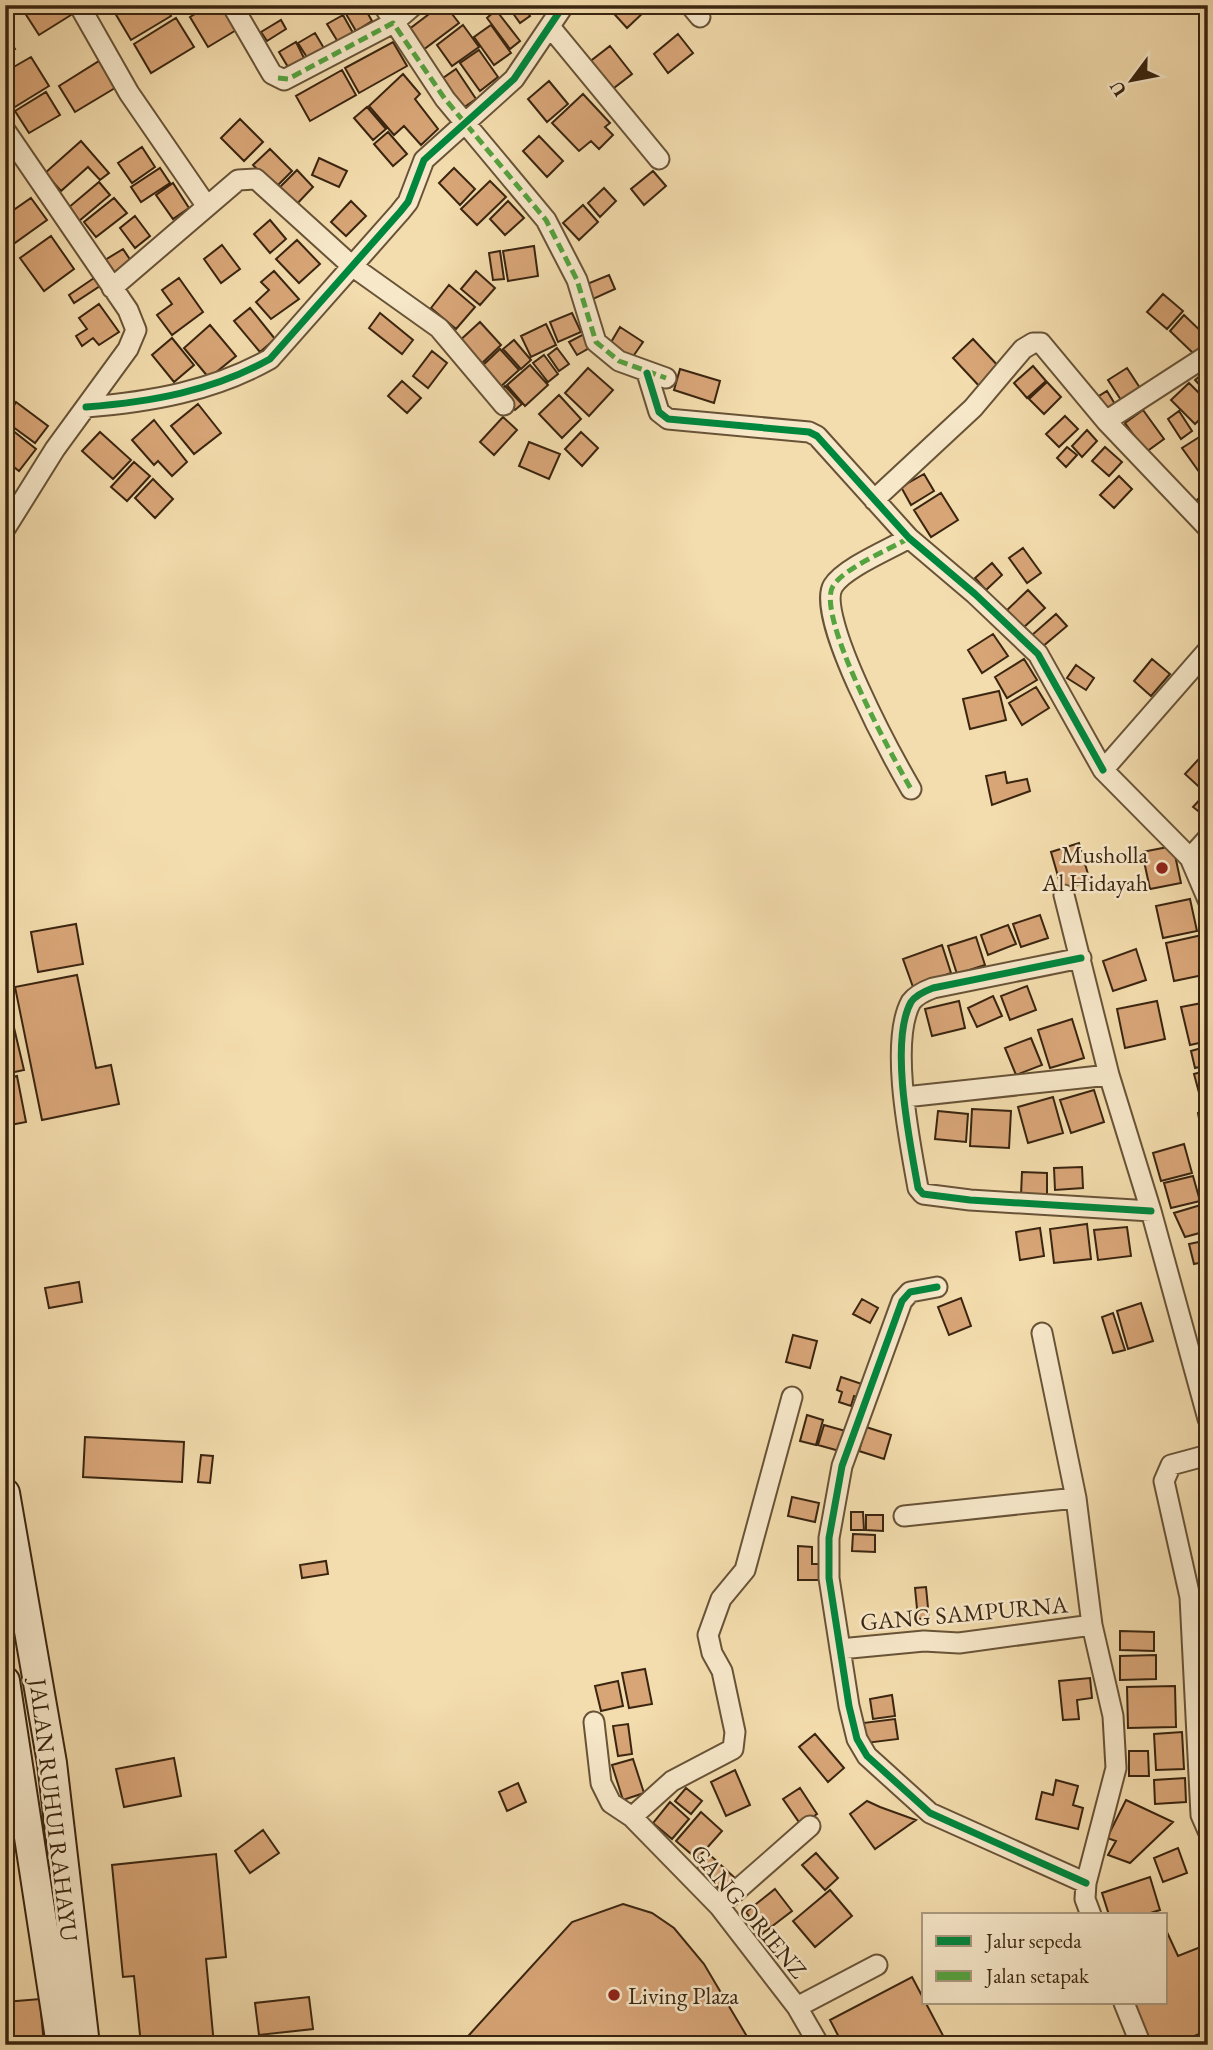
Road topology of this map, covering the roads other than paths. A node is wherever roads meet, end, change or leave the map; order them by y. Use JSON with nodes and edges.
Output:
{"nodes":[{"id":1,"x":79,"y":5,"type":"edge"},
{"id":2,"x":232,"y":5,"type":"edge"},
{"id":3,"x":383,"y":5,"type":"edge"},
{"id":4,"x":414,"y":5,"type":"edge"},
{"id":5,"x":564,"y":5,"type":"edge"},
{"id":6,"x":393,"y":23,"type":"junction"},
{"id":7,"x":551,"y":27,"type":"junction"},
{"id":8,"x":464,"y":121,"type":"junction"},
{"id":9,"x":5,"y":130,"type":"edge"},
{"id":10,"x":659,"y":159,"type":"dead end"},
{"id":11,"x":206,"y":205,"type":"junction"},
{"id":12,"x":352,"y":266,"type":"junction"},
{"id":13,"x":112,"y":288,"type":"junction"},
{"id":14,"x":1208,"y":355,"type":"edge"},
{"id":15,"x":647,"y":373,"type":"junction"},
{"id":16,"x":666,"y":378,"type":"dead end"},
{"id":17,"x":504,"y":405,"type":"dead end"},
{"id":18,"x":86,"y":407,"type":"junction"},
{"id":19,"x":1106,"y":421,"type":"junction"},
{"id":20,"x":874,"y":500,"type":"junction"},
{"id":21,"x":1208,"y":528,"type":"edge"},
{"id":22,"x":5,"y":529,"type":"edge"},
{"id":23,"x":909,"y":538,"type":"junction"},
{"id":24,"x":1208,"y":650,"type":"edge"},
{"id":25,"x":1103,"y":770,"type":"junction"},
{"id":26,"x":911,"y":789,"type":"dead end"},
{"id":27,"x":1208,"y":838,"type":"edge"},
{"id":28,"x":1190,"y":858,"type":"junction"},
{"id":29,"x":1064,"y":895,"type":"dead end"},
{"id":30,"x":1208,"y":900,"type":"edge"},
{"id":31,"x":1081,"y":958,"type":"junction"},
{"id":32,"x":1109,"y":1075,"type":"junction"},
{"id":33,"x":905,"y":1097,"type":"junction"},
{"id":34,"x":1151,"y":1211,"type":"junction"},
{"id":35,"x":936,"y":1287,"type":"dead end"},
{"id":36,"x":1042,"y":1333,"type":"dead end"},
{"id":37,"x":792,"y":1396,"type":"dead end"},
{"id":38,"x":1208,"y":1419,"type":"edge"},
{"id":39,"x":1208,"y":1455,"type":"edge"},
{"id":40,"x":5,"y":1493,"type":"edge"},
{"id":41,"x":1076,"y":1498,"type":"junction"},
{"id":42,"x":904,"y":1516,"type":"dead end"},
{"id":43,"x":1092,"y":1625,"type":"junction"},
{"id":44,"x":840,"y":1648,"type":"junction"},
{"id":45,"x":5,"y":1681,"type":"edge"},
{"id":46,"x":594,"y":1721,"type":"dead end"},
{"id":47,"x":632,"y":1817,"type":"junction"},
{"id":48,"x":810,"y":1826,"type":"dead end"},
{"id":49,"x":1208,"y":1831,"type":"edge"},
{"id":50,"x":1086,"y":1883,"type":"junction"},
{"id":51,"x":719,"y":1906,"type":"junction"},
{"id":52,"x":1090,"y":1913,"type":"edge"},
{"id":53,"x":877,"y":1965,"type":"dead end"},
{"id":54,"x":1124,"y":2004,"type":"edge"},
{"id":55,"x":797,"y":2007,"type":"junction"},
{"id":56,"x":61,"y":2045,"type":"edge"},
{"id":57,"x":85,"y":2045,"type":"edge"},
{"id":58,"x":819,"y":2045,"type":"edge"},
{"id":59,"x":1141,"y":2045,"type":"edge"}],
"edges":[{"from":1,"to":11,"type":"street"},
{"from":2,"to":6,"type":"street"},
{"from":3,"to":6,"type":"street"},
{"from":4,"to":6,"type":"street"},
{"from":5,"to":7,"type":"street"},
{"from":6,"to":8,"type":"street"},
{"from":7,"to":8,"type":"street"},
{"from":7,"to":10,"type":"street"},
{"from":8,"to":12,"type":"street"},
{"from":8,"to":15,"type":"street"},
{"from":9,"to":13,"type":"street"},
{"from":11,"to":12,"type":"street"},
{"from":11,"to":13,"type":"street"},
{"from":12,"to":17,"type":"street"},
{"from":12,"to":18,"type":"street"},
{"from":13,"to":18,"type":"street"},
{"from":14,"to":19,"type":"street"},
{"from":15,"to":16,"type":"street"},
{"from":15,"to":20,"type":"street"},
{"from":18,"to":22,"type":"street"},
{"from":19,"to":20,"type":"street"},
{"from":19,"to":21,"type":"street"},
{"from":20,"to":23,"type":"street"},
{"from":23,"to":25,"type":"street"},
{"from":23,"to":26,"type":"street"},
{"from":24,"to":25,"type":"street"},
{"from":25,"to":28,"type":"street"},
{"from":27,"to":28,"type":"street"},
{"from":28,"to":30,"type":"street"},
{"from":29,"to":31,"type":"street"},
{"from":31,"to":32,"type":"street"},
{"from":31,"to":33,"type":"street"},
{"from":32,"to":33,"type":"street"},
{"from":32,"to":34,"type":"street"},
{"from":33,"to":34,"type":"street"},
{"from":34,"to":38,"type":"street"},
{"from":35,"to":44,"type":"street","name":"GANG SAMPURNA"},
{"from":36,"to":41,"type":"street","name":"GANG SAMPURNA"},
{"from":37,"to":47,"type":"street"},
{"from":39,"to":49,"type":"street"},
{"from":40,"to":57,"type":"main road","name":"JALAN RUHUI RAHAYU"},
{"from":41,"to":42,"type":"street"},
{"from":41,"to":43,"type":"street","name":"GANG SAMPURNA"},
{"from":43,"to":44,"type":"street","name":"GANG SAMPURNA"},
{"from":43,"to":50,"type":"street","name":"GANG SAMPURNA"},
{"from":44,"to":50,"type":"street","name":"GANG SAMPURNA"},
{"from":45,"to":56,"type":"main road","name":"JALAN RUHUI RAHAYU"},
{"from":46,"to":47,"type":"street","name":"GANG ORIENZ"},
{"from":47,"to":51,"type":"street","name":"GANG ORIENZ"},
{"from":48,"to":51,"type":"street"},
{"from":50,"to":52,"type":"street","name":"GANG SAMPURNA"},
{"from":51,"to":55,"type":"street","name":"GANG ORIENZ"},
{"from":53,"to":55,"type":"street"},
{"from":54,"to":59,"type":"street"},
{"from":55,"to":58,"type":"street","name":"GANG ORIENZ"}]}
